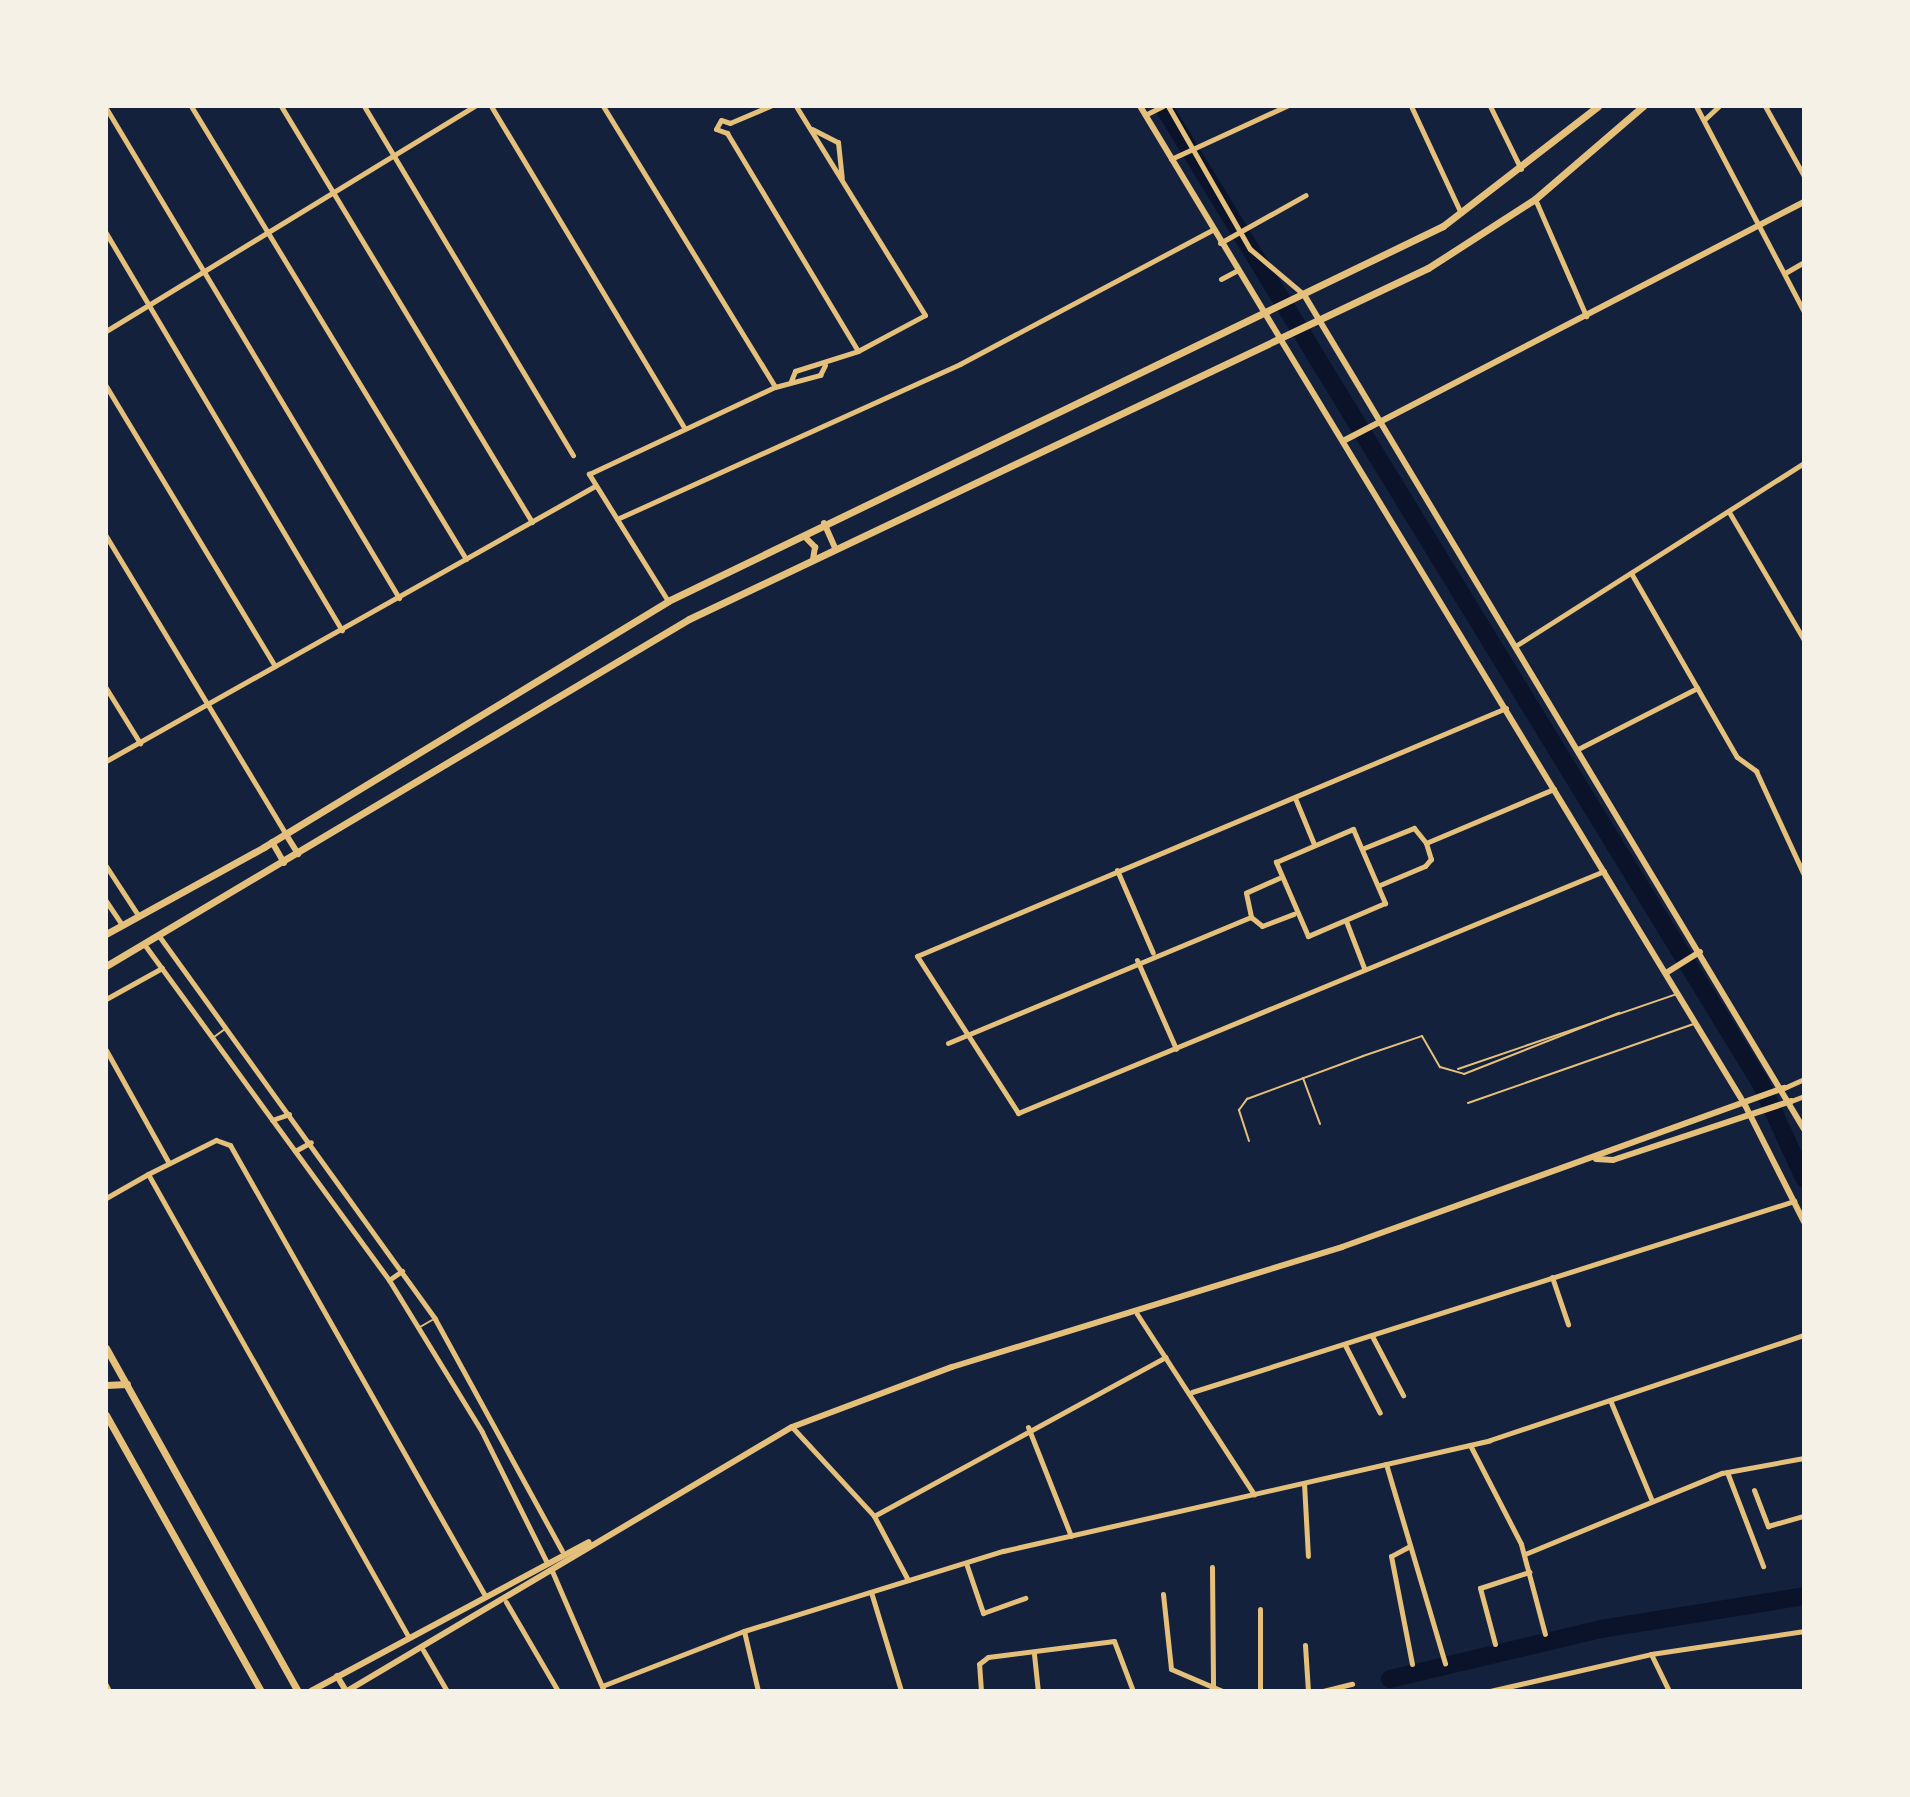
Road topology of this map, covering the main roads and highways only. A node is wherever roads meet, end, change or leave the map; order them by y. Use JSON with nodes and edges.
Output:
{"nodes":[{"id":1,"x":1598,"y":106,"type":"edge"},
{"id":2,"x":1643,"y":106,"type":"edge"},
{"id":3,"x":106,"y":934,"type":"edge"},
{"id":4,"x":106,"y":966,"type":"edge"},
{"id":5,"x":106,"y":1348,"type":"edge"},
{"id":6,"x":106,"y":1355,"type":"edge"},
{"id":7,"x":127,"y":1384,"type":"junction"},
{"id":8,"x":106,"y":1385,"type":"edge"},
{"id":9,"x":106,"y":1415,"type":"edge"},
{"id":10,"x":261,"y":1691,"type":"edge"},
{"id":11,"x":298,"y":1691,"type":"edge"}],
"edges":[{"from":1,"to":3,"type":"main road"},
{"from":2,"to":4,"type":"main road"},
{"from":5,"to":6,"type":"main road"},
{"from":5,"to":7,"type":"main road"},
{"from":7,"to":8,"type":"main road"},
{"from":7,"to":11,"type":"main road"},
{"from":9,"to":10,"type":"main road"}]}
